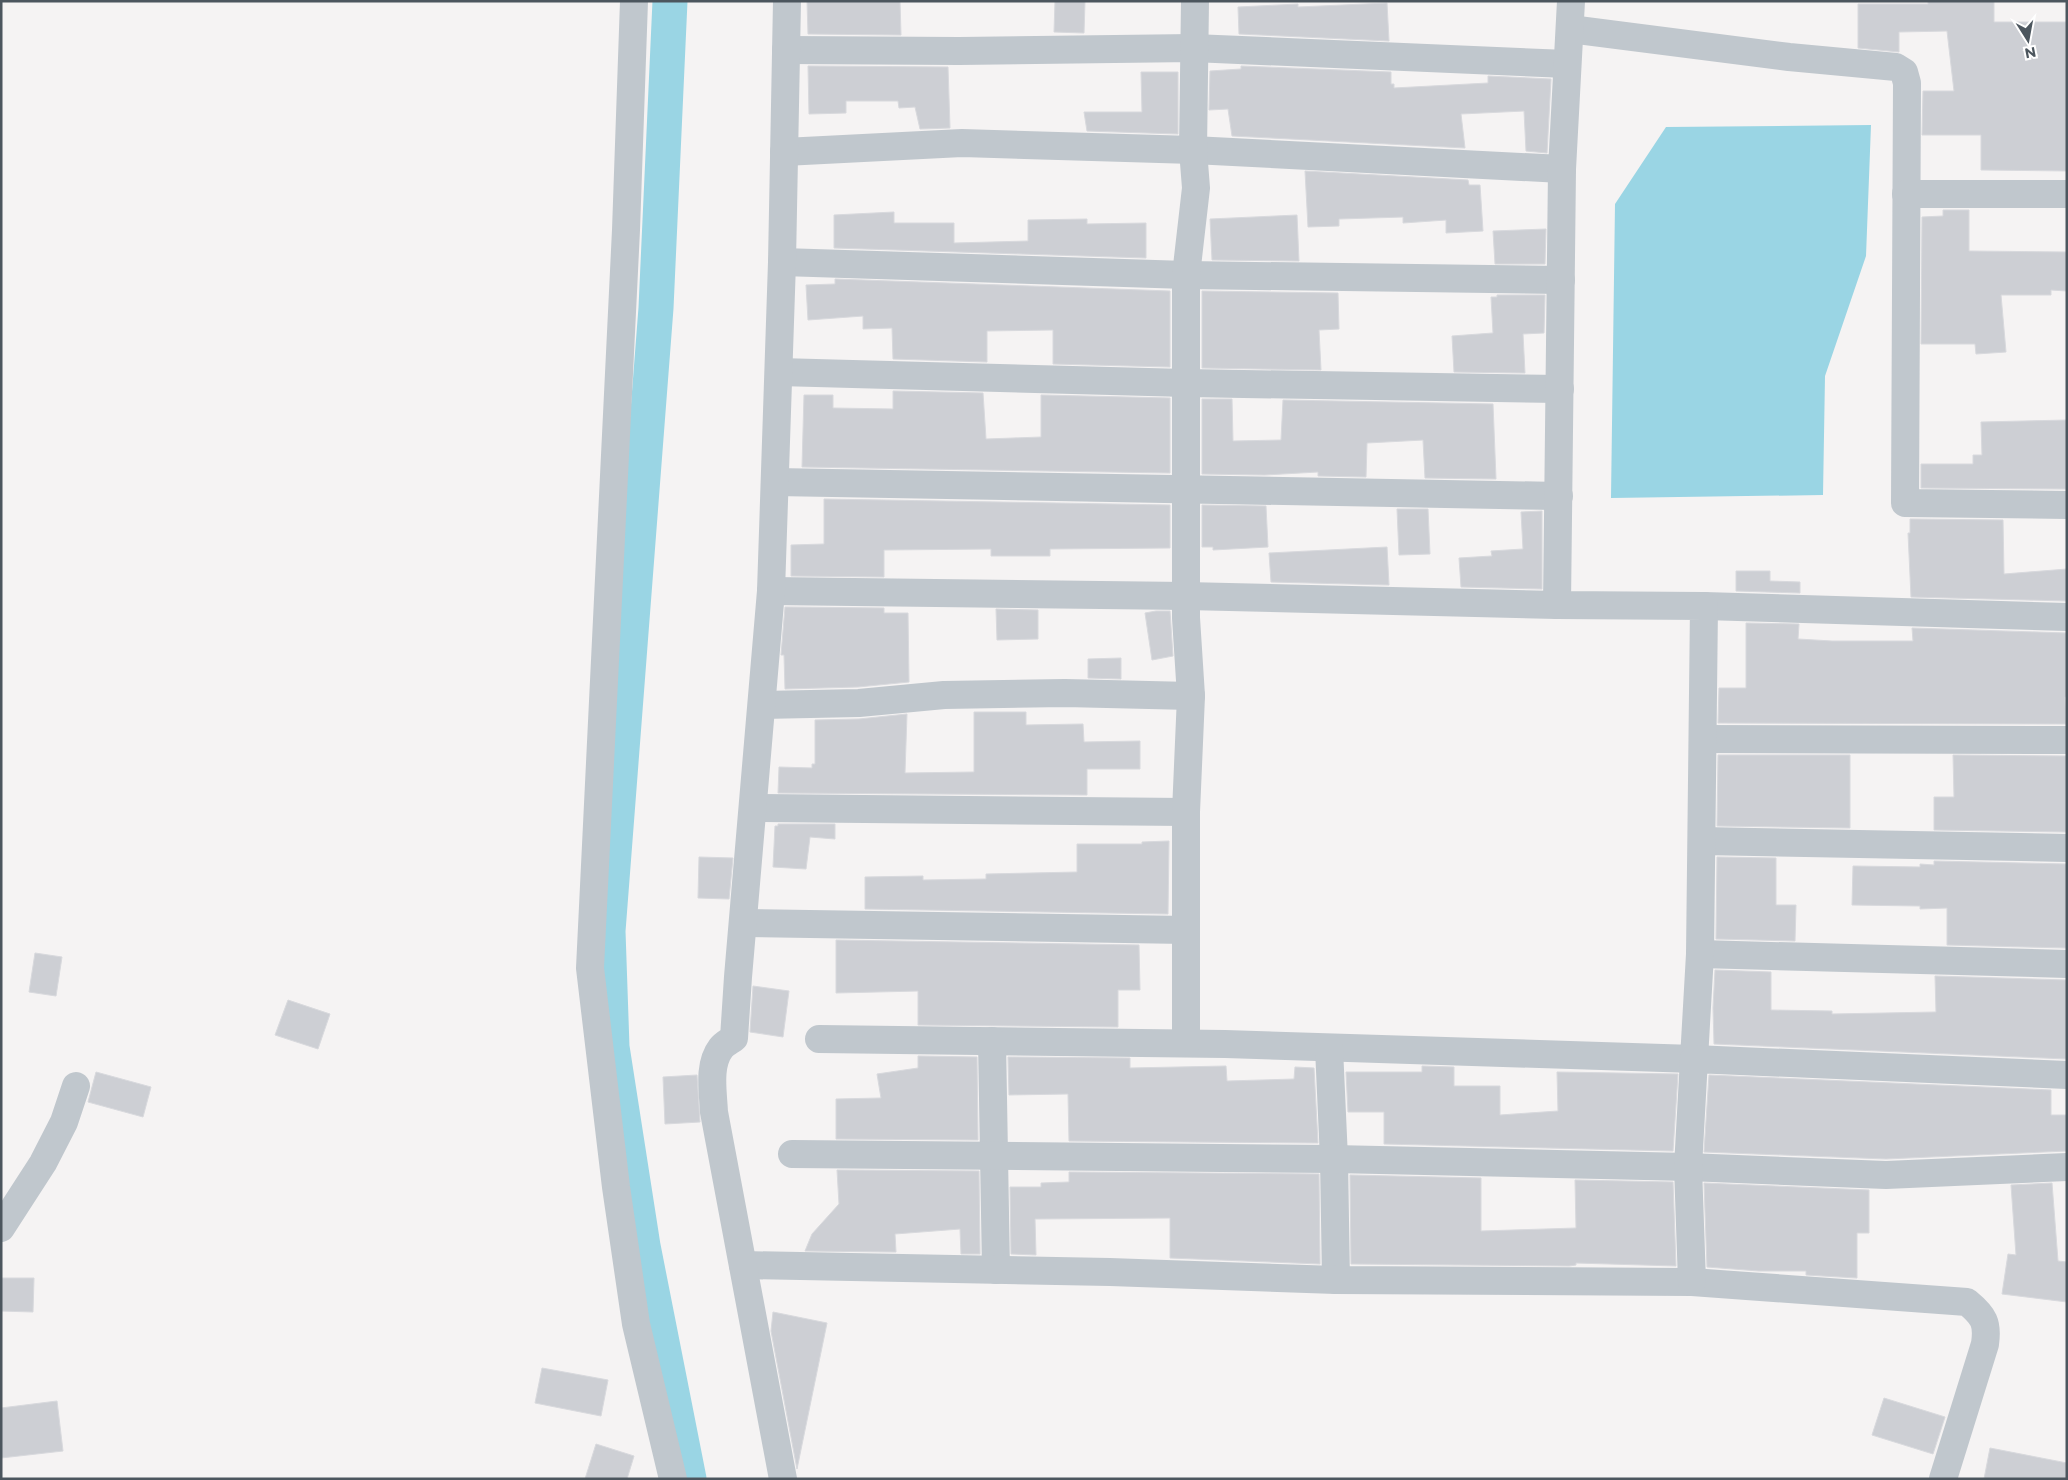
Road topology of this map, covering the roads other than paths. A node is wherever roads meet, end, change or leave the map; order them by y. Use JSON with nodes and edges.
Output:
{"nodes":[{"id":1,"x":634,"y":1,"type":"edge"},
{"id":2,"x":787,"y":1,"type":"edge"},
{"id":3,"x":1195,"y":1,"type":"edge"},
{"id":4,"x":1571,"y":1,"type":"edge"},
{"id":5,"x":1570,"y":29,"type":"junction"},
{"id":6,"x":1193,"y":48,"type":"junction"},
{"id":7,"x":786,"y":50,"type":"junction"},
{"id":8,"x":1567,"y":64,"type":"junction"},
{"id":9,"x":1193,"y":150,"type":"junction"},
{"id":10,"x":784,"y":152,"type":"junction"},
{"id":11,"x":1562,"y":169,"type":"junction"},
{"id":12,"x":1906,"y":194,"type":"junction"},
{"id":13,"x":2067,"y":194,"type":"edge"},
{"id":14,"x":782,"y":262,"type":"junction"},
{"id":15,"x":1186,"y":275,"type":"junction"},
{"id":16,"x":1561,"y":280,"type":"junction"},
{"id":17,"x":779,"y":372,"type":"junction"},
{"id":18,"x":1186,"y":384,"type":"junction"},
{"id":19,"x":1560,"y":389,"type":"junction"},
{"id":20,"x":775,"y":482,"type":"junction"},
{"id":21,"x":1186,"y":490,"type":"junction"},
{"id":22,"x":1559,"y":496,"type":"junction"},
{"id":23,"x":2067,"y":505,"type":"edge"},
{"id":24,"x":771,"y":591,"type":"junction"},
{"id":25,"x":1186,"y":596,"type":"junction"},
{"id":26,"x":1557,"y":605,"type":"junction"},
{"id":27,"x":1704,"y":606,"type":"junction"},
{"id":28,"x":2067,"y":618,"type":"edge"},
{"id":29,"x":1191,"y":696,"type":"junction"},
{"id":30,"x":762,"y":705,"type":"junction"},
{"id":31,"x":1703,"y":739,"type":"junction"},
{"id":32,"x":2067,"y":740,"type":"edge"},
{"id":33,"x":752,"y":808,"type":"junction"},
{"id":34,"x":1186,"y":812,"type":"junction"},
{"id":35,"x":1702,"y":841,"type":"junction"},
{"id":36,"x":2067,"y":848,"type":"edge"},
{"id":37,"x":743,"y":923,"type":"junction"},
{"id":38,"x":1186,"y":930,"type":"junction"},
{"id":39,"x":1700,"y":954,"type":"junction"},
{"id":40,"x":2067,"y":964,"type":"edge"},
{"id":41,"x":819,"y":1039,"type":"dead end"},
{"id":42,"x":992,"y":1041,"type":"junction"},
{"id":43,"x":1186,"y":1043,"type":"junction"},
{"id":44,"x":1329,"y":1048,"type":"junction"},
{"id":45,"x":1694,"y":1059,"type":"junction"},
{"id":46,"x":2067,"y":1075,"type":"edge"},
{"id":47,"x":76,"y":1086,"type":"dead end"},
{"id":48,"x":792,"y":1154,"type":"dead end"},
{"id":49,"x":993,"y":1156,"type":"junction"},
{"id":50,"x":1334,"y":1159,"type":"junction"},
{"id":51,"x":1688,"y":1166,"type":"junction"},
{"id":52,"x":2067,"y":1167,"type":"edge"},
{"id":53,"x":1,"y":1228,"type":"edge"},
{"id":54,"x":743,"y":1265,"type":"junction"},
{"id":55,"x":996,"y":1270,"type":"junction"},
{"id":56,"x":1336,"y":1280,"type":"junction"},
{"id":57,"x":1692,"y":1282,"type":"junction"},
{"id":58,"x":672,"y":1479,"type":"edge"},
{"id":59,"x":783,"y":1479,"type":"edge"},
{"id":60,"x":1943,"y":1479,"type":"edge"}],
"edges":[{"from":1,"to":58,"type":"street"},
{"from":2,"to":7,"type":"street"},
{"from":3,"to":6,"type":"street"},
{"from":4,"to":5,"type":"street"},
{"from":5,"to":8,"type":"street"},
{"from":5,"to":12,"type":"street"},
{"from":6,"to":7,"type":"street"},
{"from":6,"to":8,"type":"street"},
{"from":6,"to":9,"type":"street"},
{"from":7,"to":10,"type":"street"},
{"from":8,"to":11,"type":"street"},
{"from":9,"to":10,"type":"street"},
{"from":9,"to":11,"type":"street"},
{"from":9,"to":15,"type":"street"},
{"from":10,"to":14,"type":"street"},
{"from":11,"to":16,"type":"street"},
{"from":12,"to":13,"type":"street"},
{"from":12,"to":23,"type":"street"},
{"from":14,"to":15,"type":"street"},
{"from":14,"to":17,"type":"street"},
{"from":15,"to":16,"type":"street"},
{"from":15,"to":18,"type":"street"},
{"from":16,"to":19,"type":"street"},
{"from":17,"to":18,"type":"street"},
{"from":17,"to":20,"type":"street"},
{"from":18,"to":19,"type":"street"},
{"from":18,"to":21,"type":"street"},
{"from":19,"to":22,"type":"street"},
{"from":20,"to":21,"type":"street"},
{"from":20,"to":24,"type":"street"},
{"from":21,"to":22,"type":"street"},
{"from":21,"to":25,"type":"street"},
{"from":22,"to":26,"type":"street"},
{"from":24,"to":25,"type":"street"},
{"from":24,"to":30,"type":"street"},
{"from":25,"to":26,"type":"street"},
{"from":25,"to":29,"type":"street"},
{"from":26,"to":27,"type":"street"},
{"from":27,"to":28,"type":"street"},
{"from":27,"to":31,"type":"street"},
{"from":29,"to":30,"type":"street"},
{"from":29,"to":34,"type":"street"},
{"from":30,"to":33,"type":"street"},
{"from":31,"to":32,"type":"street"},
{"from":31,"to":35,"type":"street"},
{"from":33,"to":34,"type":"street"},
{"from":33,"to":37,"type":"street"},
{"from":34,"to":38,"type":"street"},
{"from":35,"to":36,"type":"street"},
{"from":35,"to":39,"type":"street"},
{"from":37,"to":38,"type":"street"},
{"from":37,"to":54,"type":"street"},
{"from":38,"to":43,"type":"street"},
{"from":39,"to":40,"type":"street"},
{"from":39,"to":45,"type":"street"},
{"from":41,"to":42,"type":"street"},
{"from":42,"to":43,"type":"street"},
{"from":42,"to":49,"type":"street"},
{"from":43,"to":44,"type":"street"},
{"from":44,"to":45,"type":"street"},
{"from":44,"to":50,"type":"street"},
{"from":45,"to":46,"type":"street"},
{"from":45,"to":51,"type":"street"},
{"from":47,"to":53,"type":"street"},
{"from":48,"to":49,"type":"street"},
{"from":49,"to":50,"type":"street"},
{"from":49,"to":55,"type":"street"},
{"from":50,"to":51,"type":"street"},
{"from":50,"to":56,"type":"street"},
{"from":51,"to":52,"type":"street"},
{"from":51,"to":57,"type":"street"},
{"from":54,"to":55,"type":"street"},
{"from":54,"to":59,"type":"street"},
{"from":55,"to":56,"type":"street"},
{"from":56,"to":57,"type":"street"},
{"from":57,"to":60,"type":"street"}]}
